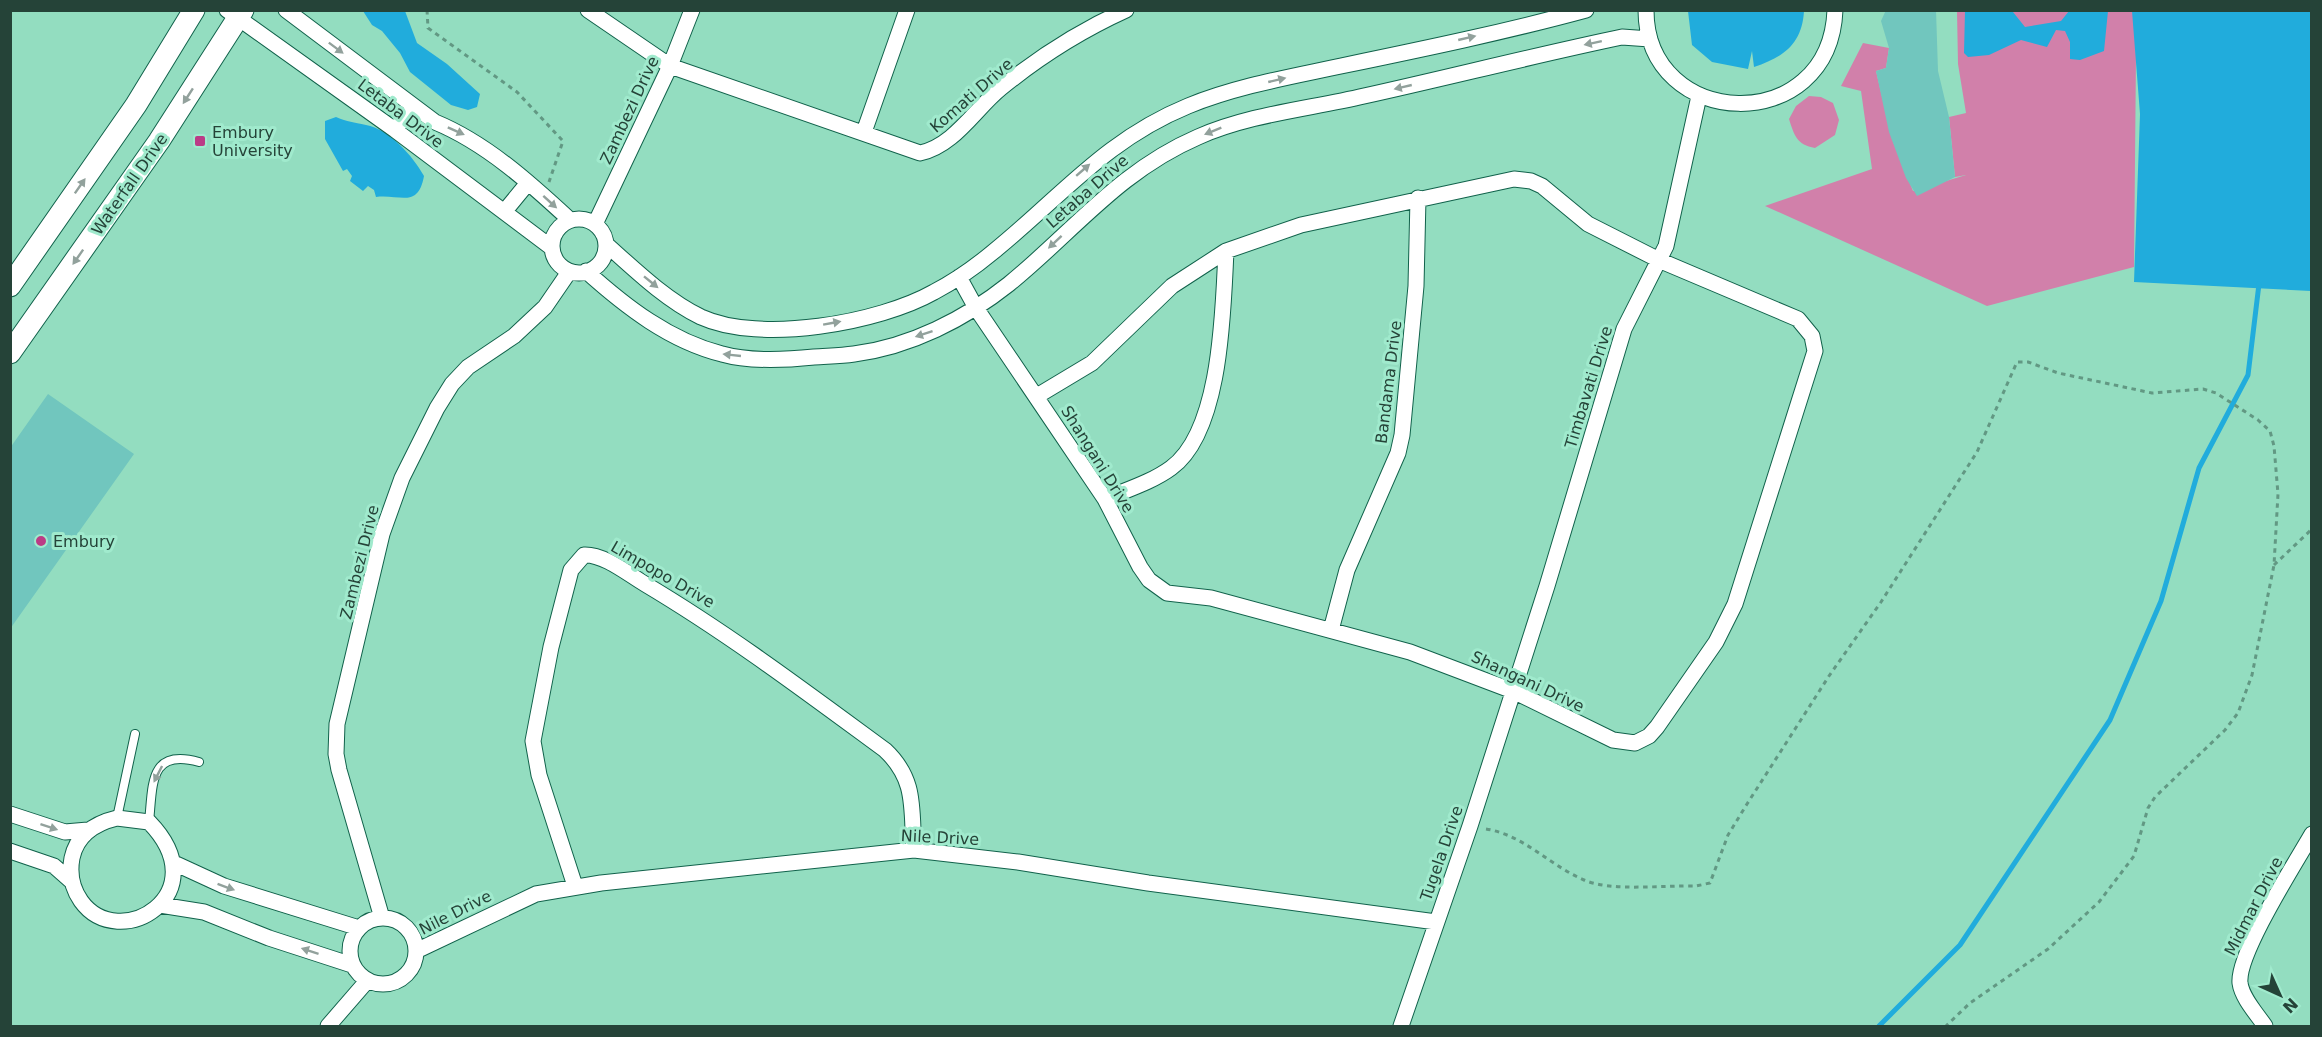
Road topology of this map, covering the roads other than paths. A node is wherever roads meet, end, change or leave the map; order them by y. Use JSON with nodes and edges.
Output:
{"nodes":[{"id":1,"x":194,"y":10,"type":"edge"},
{"id":2,"x":286,"y":10,"type":"edge"},
{"id":3,"x":588,"y":10,"type":"edge"},
{"id":4,"x":692,"y":10,"type":"edge"},
{"id":5,"x":907,"y":10,"type":"edge"},
{"id":6,"x":1126,"y":10,"type":"edge"},
{"id":7,"x":1586,"y":10,"type":"edge"},
{"id":8,"x":1646,"y":10,"type":"edge"},
{"id":9,"x":1835,"y":10,"type":"edge"},
{"id":10,"x":236,"y":13,"type":"edge"},
{"id":11,"x":1650,"y":39,"type":"junction"},
{"id":12,"x":670,"y":66,"type":"junction"},
{"id":13,"x":1699,"y":96,"type":"junction"},
{"id":14,"x":413,"y":106,"type":"junction"},
{"id":15,"x":395,"y":130,"type":"junction"},
{"id":16,"x":864,"y":132,"type":"junction"},
{"id":17,"x":527,"y":184,"type":"junction"},
{"id":18,"x":1418,"y":198,"type":"junction"},
{"id":19,"x":504,"y":212,"type":"junction"},
{"id":20,"x":570,"y":220,"type":"junction"},
{"id":21,"x":595,"y":224,"type":"junction"},
{"id":22,"x":606,"y":244,"type":"junction"},
{"id":23,"x":552,"y":248,"type":"junction"},
{"id":24,"x":1226,"y":251,"type":"junction"},
{"id":25,"x":1660,"y":261,"type":"junction"},
{"id":26,"x":586,"y":271,"type":"junction"},
{"id":27,"x":569,"y":272,"type":"junction"},
{"id":28,"x":959,"y":277,"type":"junction"},
{"id":29,"x":10,"y":286,"type":"edge"},
{"id":30,"x":976,"y":308,"type":"junction"},
{"id":31,"x":10,"y":353,"type":"edge"},
{"id":32,"x":1037,"y":396,"type":"junction"},
{"id":33,"x":1105,"y":499,"type":"junction"},
{"id":34,"x":1331,"y":630,"type":"junction"},
{"id":35,"x":1513,"y":691,"type":"junction"},
{"id":36,"x":135,"y":734,"type":"dead end"},
{"id":37,"x":199,"y":762,"type":"dead end"},
{"id":38,"x":10,"y":814,"type":"edge"},
{"id":39,"x":117,"y":818,"type":"junction"},
{"id":40,"x":149,"y":822,"type":"junction"},
{"id":41,"x":88,"y":830,"type":"junction"},
{"id":42,"x":2312,"y":834,"type":"edge"},
{"id":43,"x":914,"y":850,"type":"junction"},
{"id":44,"x":10,"y":851,"type":"edge"},
{"id":45,"x":174,"y":862,"type":"junction"},
{"id":46,"x":71,"y":880,"type":"junction"},
{"id":47,"x":575,"y":886,"type":"junction"},
{"id":48,"x":160,"y":905,"type":"junction"},
{"id":49,"x":382,"y":918,"type":"junction"},
{"id":50,"x":1436,"y":922,"type":"junction"},
{"id":51,"x":358,"y":928,"type":"junction"},
{"id":52,"x":416,"y":951,"type":"junction"},
{"id":53,"x":352,"y":965,"type":"junction"},
{"id":54,"x":367,"y":981,"type":"junction"},
{"id":55,"x":328,"y":1026,"type":"edge"},
{"id":56,"x":1401,"y":1026,"type":"edge"},
{"id":57,"x":2265,"y":1026,"type":"edge"}],
"edges":[{"from":29,"to":1,"type":"main road","one_way":true},
{"from":2,"to":14,"type":"street","name":"Letaba Drive","one_way":true},
{"from":3,"to":12,"type":"street","name":"Komati Drive"},
{"from":4,"to":12,"type":"street","name":"Zambezi Drive"},
{"from":5,"to":16,"type":"street"},
{"from":6,"to":16,"type":"street","name":"Komati Drive"},
{"from":28,"to":7,"type":"street","name":"Letaba Drive","one_way":true},
{"from":8,"to":11,"type":"street"},
{"from":9,"to":13,"type":"street"},
{"from":10,"to":15,"type":"street","name":"Letaba Drive"},
{"from":10,"to":31,"type":"main road","name":"Waterfall Drive","one_way":true},
{"from":11,"to":13,"type":"street"},
{"from":11,"to":30,"type":"street","name":"Letaba Drive","one_way":true},
{"from":12,"to":16,"type":"street","name":"Komati Drive"},
{"from":12,"to":21,"type":"street","name":"Zambezi Drive"},
{"from":13,"to":25,"type":"street","name":"Timbavati Drive"},
{"from":14,"to":15,"type":"street"},
{"from":14,"to":17,"type":"street","name":"Letaba Drive","one_way":true},
{"from":15,"to":19,"type":"street","name":"Letaba Drive"},
{"from":17,"to":19,"type":"street"},
{"from":17,"to":20,"type":"street","name":"Letaba Drive","one_way":true},
{"from":18,"to":24,"type":"street"},
{"from":18,"to":25,"type":"street"},
{"from":18,"to":34,"type":"street","name":"Bandama Drive"},
{"from":19,"to":23,"type":"street","name":"Letaba Drive"},
{"from":20,"to":21,"type":"street"},
{"from":20,"to":23,"type":"street"},
{"from":21,"to":22,"type":"street"},
{"from":22,"to":26,"type":"street"},
{"from":22,"to":28,"type":"street","name":"Letaba Drive","one_way":true},
{"from":23,"to":27,"type":"street"},
{"from":24,"to":32,"type":"street"},
{"from":24,"to":33,"type":"street"},
{"from":25,"to":35,"type":"street","name":"Timbavati Drive"},
{"from":25,"to":35,"type":"street","name":"Shangani Drive"},
{"from":26,"to":27,"type":"street"},
{"from":30,"to":26,"type":"street","name":"Letaba Drive","one_way":true},
{"from":27,"to":49,"type":"street","name":"Zambezi Drive"},
{"from":28,"to":30,"type":"street","name":"Shangani Drive"},
{"from":30,"to":32,"type":"street","name":"Shangani Drive"},
{"from":32,"to":33,"type":"street","name":"Shangani Drive"},
{"from":33,"to":34,"type":"street","name":"Shangani Drive"},
{"from":34,"to":35,"type":"street","name":"Shangani Drive"},
{"from":35,"to":50,"type":"street","name":"Tugela Drive"},
{"from":36,"to":39,"type":"lane"},
{"from":37,"to":40,"type":"lane","one_way":true},
{"from":38,"to":41,"type":"street","one_way":true},
{"from":39,"to":40,"type":"street"},
{"from":39,"to":41,"type":"street"},
{"from":40,"to":45,"type":"street"},
{"from":41,"to":46,"type":"street"},
{"from":42,"to":57,"type":"street","name":"Midmar Drive"},
{"from":43,"to":47,"type":"street","name":"Nile Drive"},
{"from":43,"to":47,"type":"street","name":"Limpopo Drive"},
{"from":43,"to":50,"type":"street","name":"Nile Drive"},
{"from":44,"to":46,"type":"street"},
{"from":45,"to":48,"type":"street"},
{"from":45,"to":51,"type":"street","one_way":true},
{"from":46,"to":48,"type":"street"},
{"from":47,"to":52,"type":"street","name":"Nile Drive"},
{"from":53,"to":48,"type":"street","one_way":true},
{"from":49,"to":51,"type":"street"},
{"from":49,"to":52,"type":"street"},
{"from":50,"to":56,"type":"street","name":"Tugela Drive"},
{"from":51,"to":53,"type":"street"},
{"from":52,"to":54,"type":"street"},
{"from":53,"to":54,"type":"street"},
{"from":54,"to":55,"type":"street"}]}
